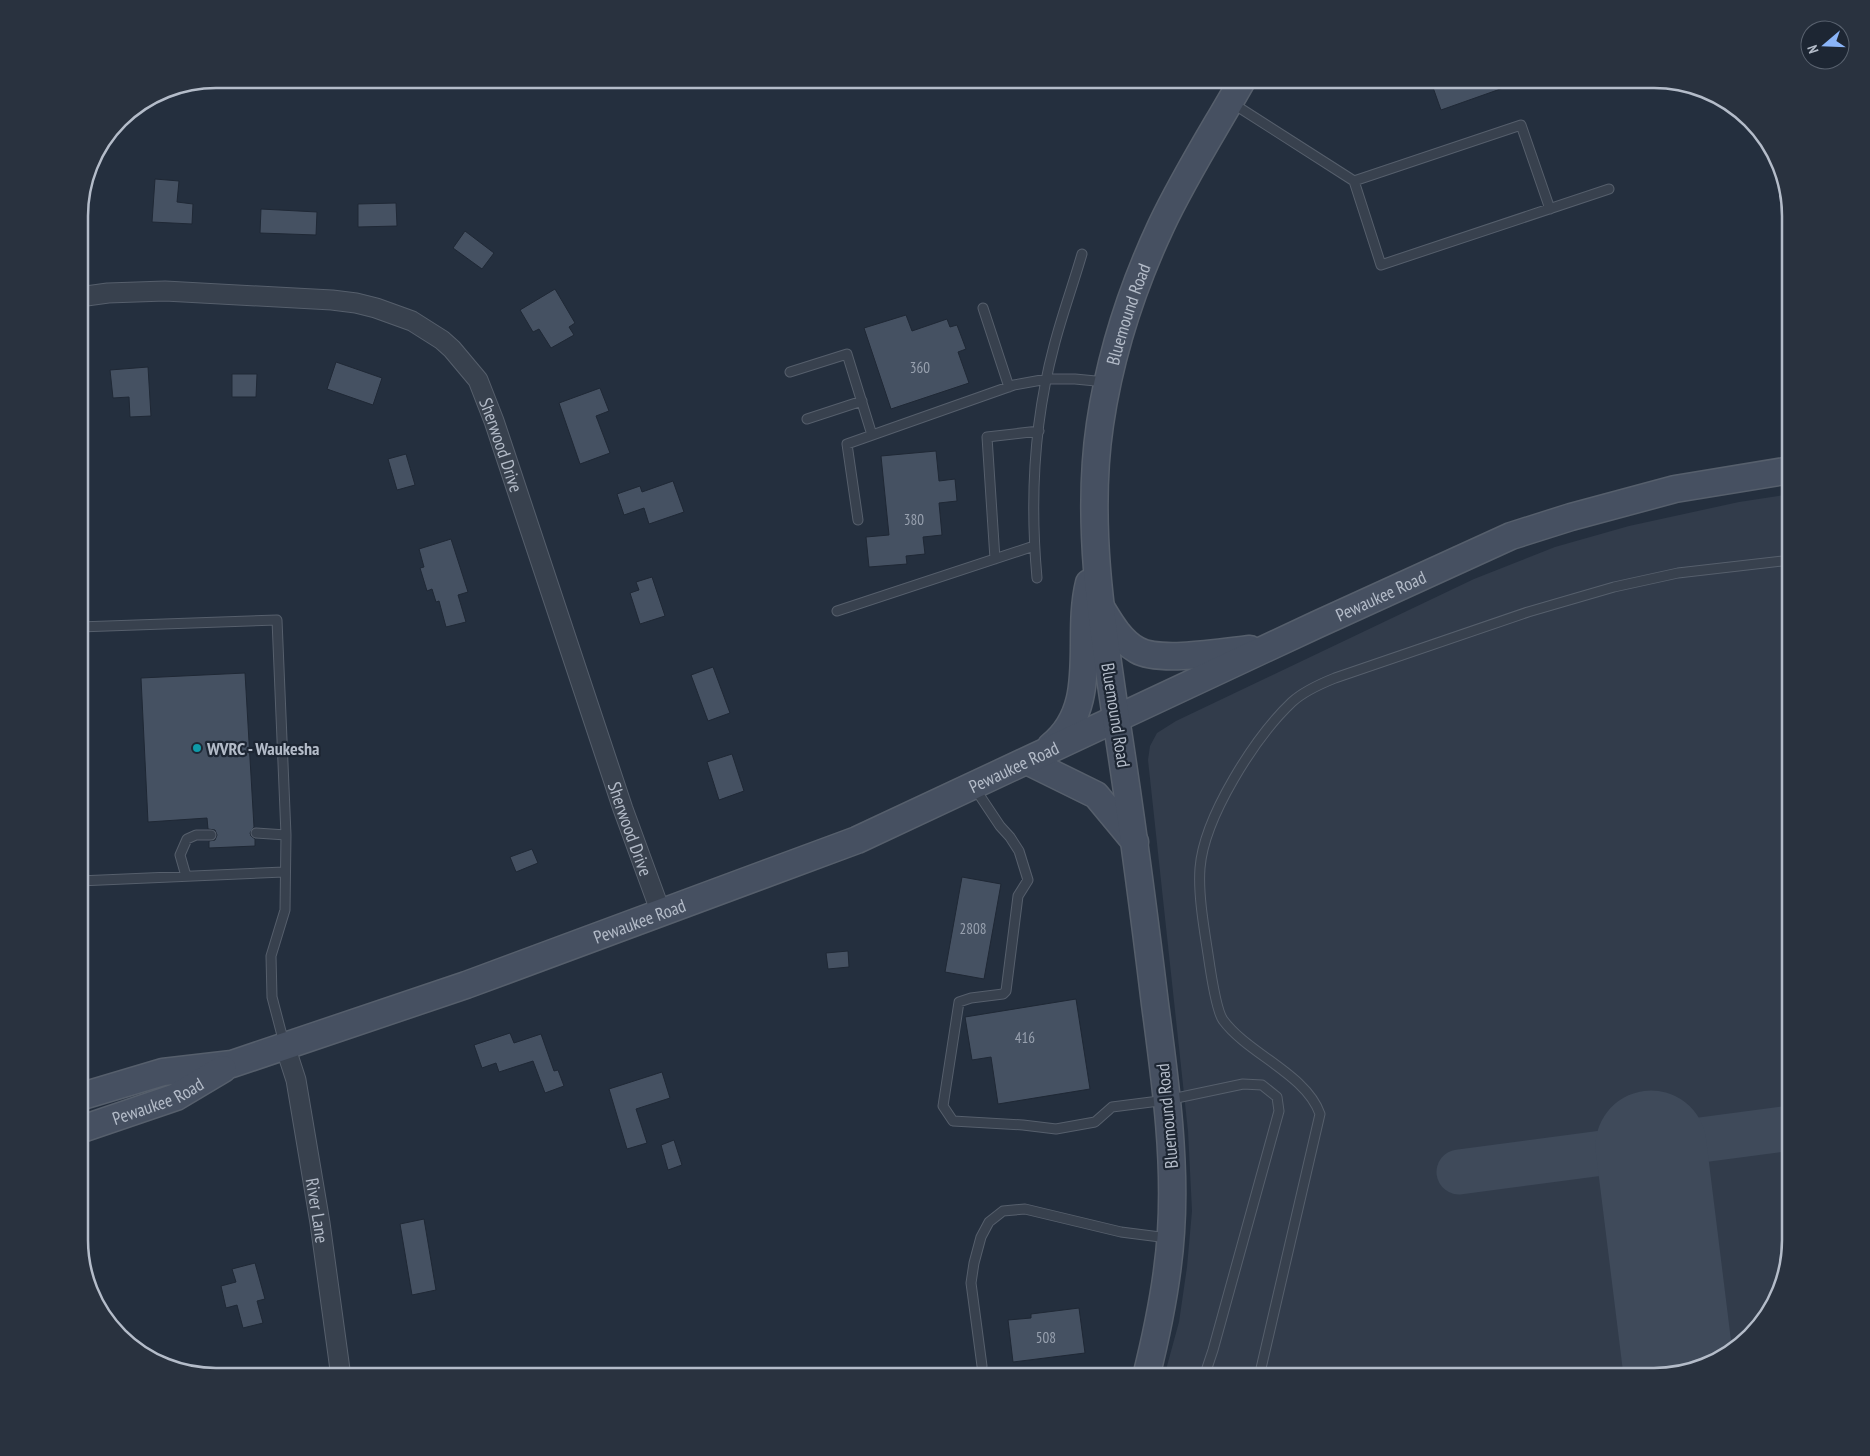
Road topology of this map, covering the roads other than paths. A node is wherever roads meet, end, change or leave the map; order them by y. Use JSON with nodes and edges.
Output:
{"nodes":[{"id":1,"x":1238,"y":88,"type":"edge"},
{"id":2,"x":1230,"y":102,"type":"junction"},
{"id":3,"x":1354,"y":181,"type":"junction"},
{"id":4,"x":1609,"y":190,"type":"dead end"},
{"id":5,"x":1550,"y":209,"type":"junction"},
{"id":6,"x":1082,"y":254,"type":"dead end"},
{"id":7,"x":88,"y":296,"type":"edge"},
{"id":8,"x":983,"y":308,"type":"dead end"},
{"id":9,"x":790,"y":372,"type":"dead end"},
{"id":10,"x":1047,"y":379,"type":"junction"},
{"id":11,"x":1107,"y":382,"type":"junction"},
{"id":12,"x":1009,"y":387,"type":"junction"},
{"id":13,"x":862,"y":401,"type":"junction"},
{"id":14,"x":807,"y":420,"type":"dead end"},
{"id":15,"x":1039,"y":432,"type":"junction"},
{"id":16,"x":872,"y":435,"type":"junction"},
{"id":17,"x":1782,"y":471,"type":"edge"},
{"id":18,"x":858,"y":520,"type":"dead end"},
{"id":19,"x":1034,"y":546,"type":"junction"},
{"id":20,"x":1097,"y":556,"type":"junction"},
{"id":21,"x":995,"y":559,"type":"junction"},
{"id":22,"x":1782,"y":561,"type":"edge"},
{"id":23,"x":1037,"y":578,"type":"dead end"},
{"id":24,"x":1102,"y":608,"type":"junction"},
{"id":25,"x":837,"y":611,"type":"dead end"},
{"id":26,"x":88,"y":627,"type":"edge"},
{"id":27,"x":1267,"y":648,"type":"junction"},
{"id":28,"x":1117,"y":719,"type":"junction"},
{"id":29,"x":1033,"y":758,"type":"junction"},
{"id":30,"x":973,"y":786,"type":"junction"},
{"id":31,"x":256,"y":833,"type":"dead end"},
{"id":32,"x":211,"y":834,"type":"dead end"},
{"id":33,"x":286,"y":835,"type":"junction"},
{"id":34,"x":1135,"y":842,"type":"junction"},
{"id":35,"x":284,"y":872,"type":"junction"},
{"id":36,"x":186,"y":876,"type":"junction"},
{"id":37,"x":88,"y":881,"type":"edge"},
{"id":38,"x":661,"y":913,"type":"junction"},
{"id":39,"x":285,"y":1046,"type":"junction"},
{"id":40,"x":232,"y":1064,"type":"junction"},
{"id":41,"x":88,"y":1094,"type":"edge"},
{"id":42,"x":1167,"y":1100,"type":"junction"},
{"id":43,"x":88,"y":1127,"type":"edge"},
{"id":44,"x":1170,"y":1238,"type":"junction"},
{"id":45,"x":982,"y":1366,"type":"dead end"},
{"id":46,"x":340,"y":1368,"type":"edge"},
{"id":47,"x":1148,"y":1368,"type":"edge"},
{"id":48,"x":1208,"y":1368,"type":"edge"},
{"id":49,"x":1261,"y":1368,"type":"edge"}],
"edges":[{"from":1,"to":2,"type":"main road","name":"Bluemound Road"},
{"from":2,"to":3,"type":"lane"},
{"from":2,"to":11,"type":"main road","name":"Bluemound Road"},
{"from":3,"to":5,"type":"lane"},
{"from":3,"to":5,"type":"lane"},
{"from":4,"to":5,"type":"lane"},
{"from":6,"to":10,"type":"lane"},
{"from":7,"to":38,"type":"street","name":"Sherwood Drive"},
{"from":8,"to":12,"type":"lane"},
{"from":9,"to":13,"type":"lane"},
{"from":10,"to":11,"type":"lane"},
{"from":10,"to":12,"type":"lane"},
{"from":10,"to":15,"type":"lane"},
{"from":11,"to":20,"type":"main road","name":"Bluemound Road"},
{"from":12,"to":16,"type":"lane"},
{"from":13,"to":14,"type":"lane"},
{"from":13,"to":16,"type":"lane"},
{"from":15,"to":19,"type":"lane"},
{"from":15,"to":21,"type":"lane"},
{"from":16,"to":18,"type":"lane"},
{"from":17,"to":27,"type":"main road","name":"Pewaukee Road"},
{"from":19,"to":21,"type":"lane"},
{"from":19,"to":23,"type":"lane"},
{"from":20,"to":24,"type":"main road","name":"Bluemound Road"},
{"from":20,"to":29,"type":"main road"},
{"from":21,"to":25,"type":"lane"},
{"from":22,"to":49,"type":"lane"},
{"from":24,"to":27,"type":"main road"},
{"from":24,"to":28,"type":"main road","name":"Bluemound Road"},
{"from":26,"to":33,"type":"lane"},
{"from":27,"to":28,"type":"main road","name":"Pewaukee Road"},
{"from":28,"to":29,"type":"main road","name":"Pewaukee Road"},
{"from":28,"to":34,"type":"main road","name":"Bluemound Road"},
{"from":29,"to":30,"type":"main road","name":"Pewaukee Road"},
{"from":29,"to":34,"type":"main road"},
{"from":30,"to":38,"type":"main road","name":"Pewaukee Road"},
{"from":30,"to":42,"type":"lane"},
{"from":31,"to":33,"type":"lane"},
{"from":32,"to":36,"type":"lane"},
{"from":33,"to":35,"type":"lane"},
{"from":34,"to":42,"type":"main road","name":"Bluemound Road"},
{"from":35,"to":36,"type":"lane"},
{"from":35,"to":39,"type":"lane"},
{"from":36,"to":37,"type":"lane"},
{"from":38,"to":39,"type":"main road","name":"Pewaukee Road"},
{"from":39,"to":40,"type":"main road","name":"Pewaukee Road"},
{"from":39,"to":46,"type":"street","name":"River Lane"},
{"from":40,"to":41,"type":"main road","name":"Pewaukee Road"},
{"from":40,"to":43,"type":"main road","name":"Pewaukee Road"},
{"from":42,"to":44,"type":"main road","name":"Bluemound Road"},
{"from":42,"to":48,"type":"lane"},
{"from":44,"to":45,"type":"lane"},
{"from":44,"to":47,"type":"main road","name":"Bluemound Road"}]}
